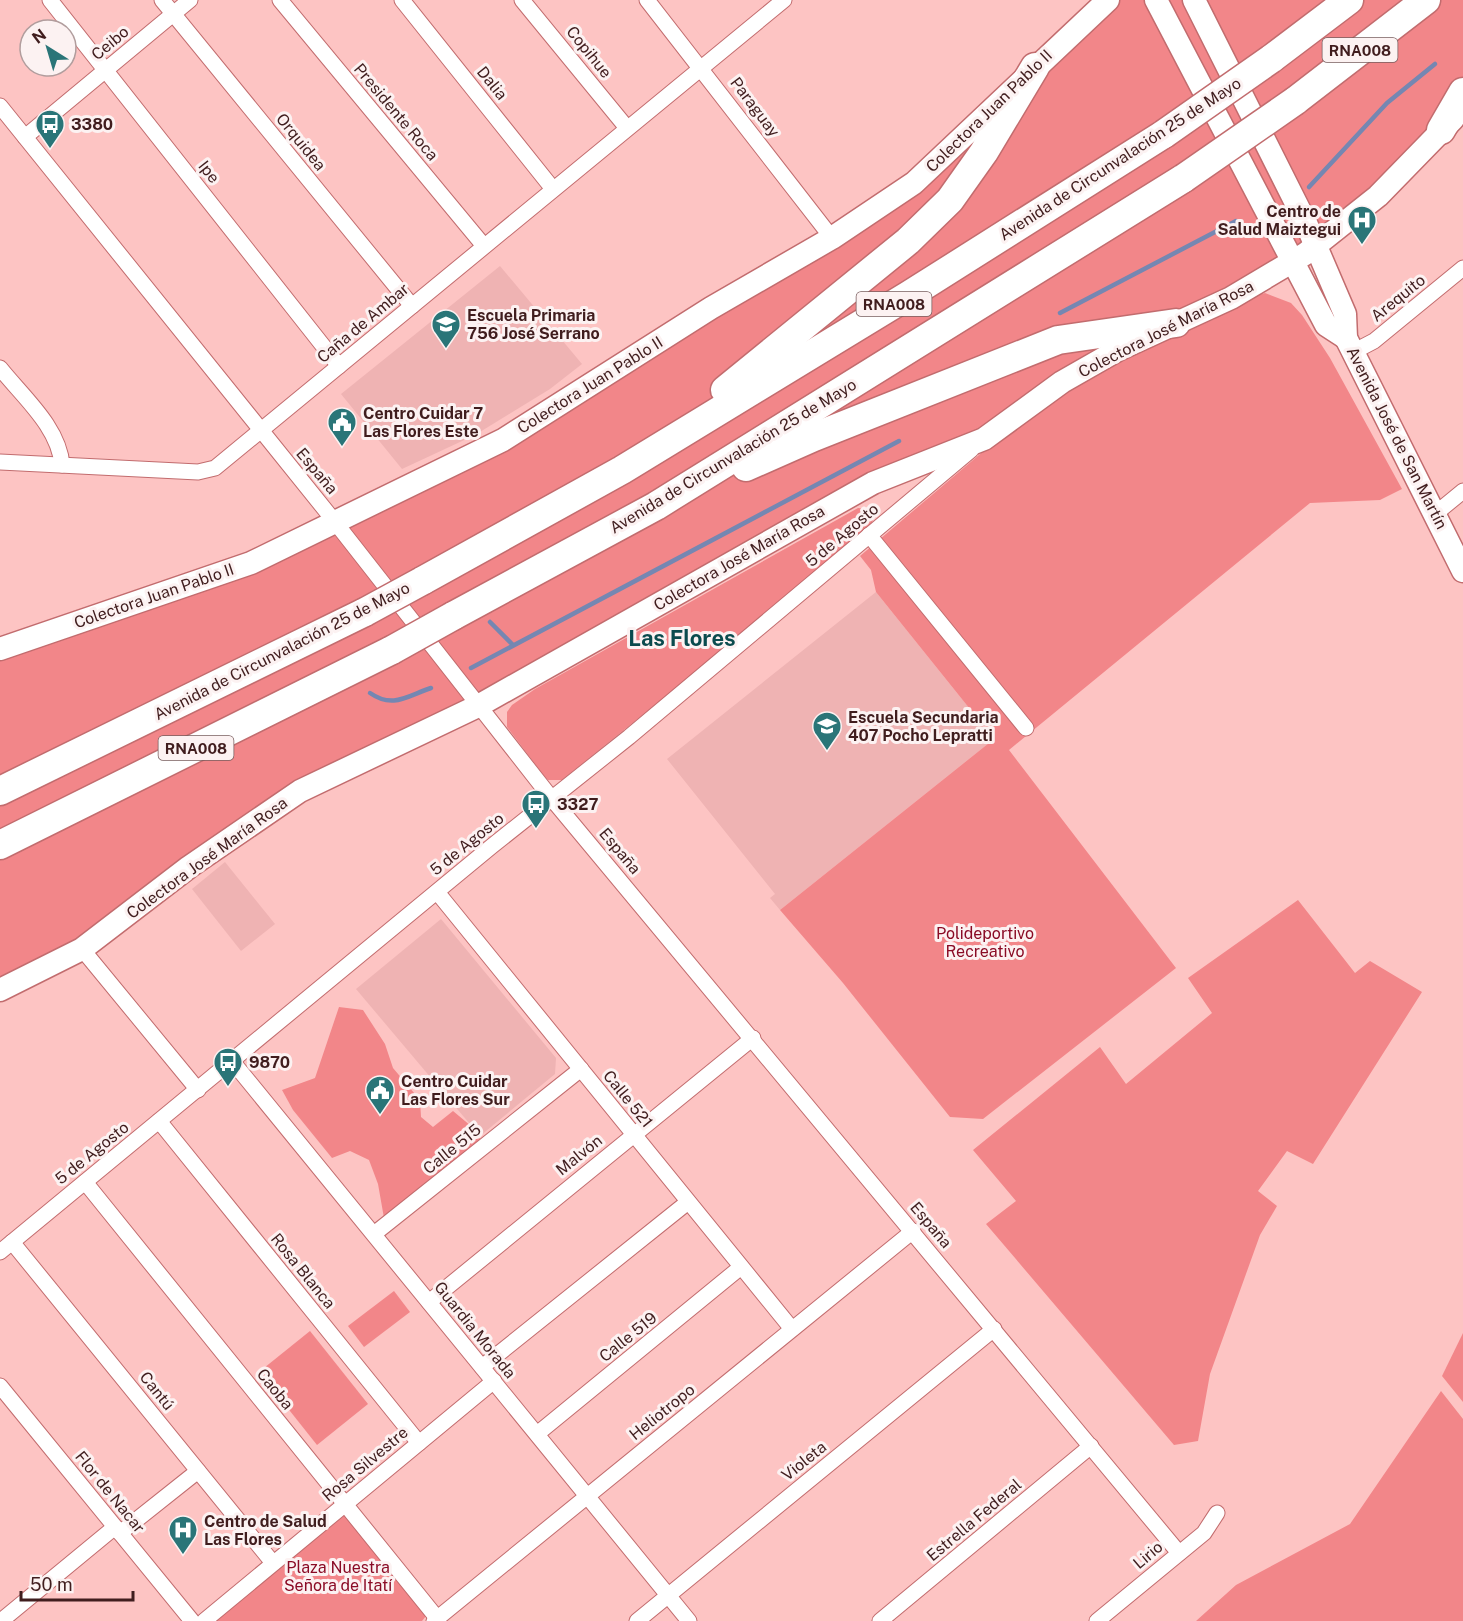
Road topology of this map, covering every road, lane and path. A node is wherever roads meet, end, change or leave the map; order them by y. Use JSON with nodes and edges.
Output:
{"nodes":[{"id":1,"x":50,"y":0,"type":"edge"},
{"id":2,"x":162,"y":0,"type":"edge"},
{"id":3,"x":190,"y":0,"type":"edge"},
{"id":4,"x":280,"y":0,"type":"edge"},
{"id":5,"x":402,"y":0,"type":"edge"},
{"id":6,"x":522,"y":0,"type":"edge"},
{"id":7,"x":647,"y":0,"type":"edge"},
{"id":8,"x":784,"y":0,"type":"edge"},
{"id":9,"x":1108,"y":0,"type":"edge"},
{"id":10,"x":1156,"y":0,"type":"edge"},
{"id":11,"x":1194,"y":0,"type":"edge"},
{"id":12,"x":1349,"y":0,"type":"edge"},
{"id":13,"x":1426,"y":0,"type":"edge"},
{"id":14,"x":173,"y":14,"type":"junction"},
{"id":15,"x":701,"y":66,"type":"junction"},
{"id":16,"x":1035,"y":67,"type":"junction"},
{"id":17,"x":106,"y":70,"type":"junction"},
{"id":18,"x":1463,"y":92,"type":"edge"},
{"id":19,"x":0,"y":106,"type":"edge"},
{"id":20,"x":1463,"y":110,"type":"edge"},
{"id":21,"x":627,"y":128,"type":"junction"},
{"id":22,"x":1441,"y":130,"type":"junction"},
{"id":23,"x":25,"y":137,"type":"junction"},
{"id":24,"x":553,"y":189,"type":"junction"},
{"id":25,"x":832,"y":237,"type":"junction"},
{"id":26,"x":484,"y":246,"type":"junction"},
{"id":27,"x":1316,"y":246,"type":"junction"},
{"id":28,"x":1292,"y":262,"type":"junction"},
{"id":29,"x":1463,"y":268,"type":"edge"},
{"id":30,"x":412,"y":306,"type":"junction"},
{"id":31,"x":1176,"y":323,"type":"junction"},
{"id":32,"x":1350,"y":345,"type":"junction"},
{"id":33,"x":339,"y":366,"type":"junction"},
{"id":34,"x":0,"y":368,"type":"edge"},
{"id":35,"x":260,"y":432,"type":"junction"},
{"id":36,"x":984,"y":439,"type":"junction"},
{"id":37,"x":0,"y":462,"type":"edge"},
{"id":38,"x":62,"y":465,"type":"junction"},
{"id":39,"x":622,"y":470,"type":"junction"},
{"id":40,"x":1463,"y":491,"type":"edge"},
{"id":41,"x":656,"y":506,"type":"junction"},
{"id":42,"x":1435,"y":514,"type":"junction"},
{"id":43,"x":335,"y":522,"type":"junction"},
{"id":44,"x":869,"y":535,"type":"junction"},
{"id":45,"x":1463,"y":571,"type":"edge"},
{"id":46,"x":0,"y":649,"type":"edge"},
{"id":47,"x":478,"y":706,"type":"junction"},
{"id":48,"x":1026,"y":728,"type":"dead end"},
{"id":49,"x":3,"y":789,"type":"edge"},
{"id":50,"x":552,"y":799,"type":"junction"},
{"id":51,"x":0,"y":845,"type":"edge"},
{"id":52,"x":437,"y":892,"type":"junction"},
{"id":53,"x":82,"y":949,"type":"junction"},
{"id":54,"x":0,"y":990,"type":"edge"},
{"id":55,"x":753,"y":1038,"type":"junction"},
{"id":56,"x":232,"y":1061,"type":"junction"},
{"id":57,"x":581,"y":1069,"type":"junction"},
{"id":58,"x":198,"y":1090,"type":"junction"},
{"id":59,"x":159,"y":1121,"type":"junction"},
{"id":60,"x":633,"y":1134,"type":"junction"},
{"id":61,"x":85,"y":1182,"type":"junction"},
{"id":62,"x":688,"y":1202,"type":"junction"},
{"id":63,"x":913,"y":1232,"type":"junction"},
{"id":64,"x":374,"y":1234,"type":"junction"},
{"id":65,"x":12,"y":1242,"type":"junction"},
{"id":66,"x":0,"y":1252,"type":"edge"},
{"id":67,"x":741,"y":1267,"type":"junction"},
{"id":68,"x":429,"y":1302,"type":"junction"},
{"id":69,"x":792,"y":1329,"type":"junction"},
{"id":70,"x":994,"y":1329,"type":"junction"},
{"id":71,"x":482,"y":1367,"type":"junction"},
{"id":72,"x":494,"y":1381,"type":"junction"},
{"id":73,"x":0,"y":1386,"type":"edge"},
{"id":74,"x":537,"y":1434,"type":"junction"},
{"id":75,"x":419,"y":1443,"type":"junction"},
{"id":76,"x":1091,"y":1446,"type":"junction"},
{"id":77,"x":198,"y":1471,"type":"junction"},
{"id":78,"x":587,"y":1496,"type":"junction"},
{"id":79,"x":345,"y":1504,"type":"junction"},
{"id":80,"x":1217,"y":1513,"type":"dead end"},
{"id":81,"x":117,"y":1530,"type":"junction"},
{"id":82,"x":1179,"y":1553,"type":"junction"},
{"id":83,"x":273,"y":1563,"type":"junction"},
{"id":84,"x":668,"y":1595,"type":"junction"},
{"id":85,"x":435,"y":1619,"type":"edge"},
{"id":86,"x":1,"y":1621,"type":"edge"},
{"id":87,"x":192,"y":1621,"type":"edge"},
{"id":88,"x":204,"y":1621,"type":"edge"},
{"id":89,"x":637,"y":1621,"type":"edge"},
{"id":90,"x":689,"y":1621,"type":"edge"},
{"id":91,"x":880,"y":1621,"type":"edge"},
{"id":92,"x":1097,"y":1621,"type":"edge"}],
"edges":[{"from":1,"to":17,"type":"street","name":"Ipe"},
{"from":2,"to":14,"type":"street","name":"Orquidea"},
{"from":3,"to":14,"type":"street","name":"Ceibo"},
{"from":4,"to":26,"type":"street","name":"Presidente Roca"},
{"from":5,"to":24,"type":"street","name":"Dalia"},
{"from":6,"to":21,"type":"street","name":"Copihue"},
{"from":7,"to":15,"type":"street","name":"Paraguay"},
{"from":8,"to":15,"type":"street","name":"Caña de Ambar"},
{"from":9,"to":16,"type":"main road","name":"Colectora Juan Pablo II"},
{"from":10,"to":28,"type":"main road","name":"Avenida José de San Martín"},
{"from":11,"to":27,"type":"main road","name":"Avenida José de San Martín"},
{"from":12,"to":39,"type":"highway","name":"Avenida de Circunvalación 25 de Mayo","number":"RNA008","bridge":true},
{"from":13,"to":41,"type":"highway","name":"Avenida de Circunvalación 25 de Mayo","number":"RNA008","bridge":true},
{"from":14,"to":17,"type":"street","name":"Ceibo"},
{"from":14,"to":30,"type":"street","name":"Orquidea"},
{"from":15,"to":21,"type":"street","name":"Caña de Ambar"},
{"from":15,"to":25,"type":"street","name":"Paraguay"},
{"from":16,"to":25,"type":"main road","name":"Colectora Juan Pablo II"},
{"from":16,"to":39,"type":"highway"},
{"from":17,"to":23,"type":"street","name":"Ceibo"},
{"from":17,"to":33,"type":"street","name":"Ipe"},
{"from":18,"to":22,"type":"highway"},
{"from":19,"to":23,"type":"street","name":"España"},
{"from":20,"to":22,"type":"main road","name":"Colectora José María Rosa"},
{"from":21,"to":24,"type":"street","name":"Caña de Ambar"},
{"from":22,"to":27,"type":"main road","name":"Colectora José María Rosa"},
{"from":23,"to":35,"type":"street","name":"España"},
{"from":24,"to":26,"type":"street","name":"Caña de Ambar"},
{"from":25,"to":43,"type":"main road","name":"Colectora Juan Pablo II"},
{"from":26,"to":30,"type":"street","name":"Caña de Ambar"},
{"from":27,"to":28,"type":"main road","name":"Colectora José María Rosa"},
{"from":27,"to":32,"type":"main road","name":"Avenida José de San Martín"},
{"from":28,"to":31,"type":"main road","name":"Colectora José María Rosa"},
{"from":28,"to":32,"type":"main road","name":"Avenida José de San Martín"},
{"from":29,"to":32,"type":"street","name":"Arequito"},
{"from":30,"to":33,"type":"street","name":"Caña de Ambar"},
{"from":31,"to":36,"type":"main road","name":"Colectora José María Rosa"},
{"from":31,"to":41,"type":"highway"},
{"from":32,"to":42,"type":"main road","name":"Avenida José de San Martín"},
{"from":33,"to":35,"type":"street","name":"Caña de Ambar"},
{"from":34,"to":38,"type":"street"},
{"from":35,"to":38,"type":"street","name":"Caña de Ambar"},
{"from":35,"to":43,"type":"street","name":"España"},
{"from":36,"to":44,"type":"street","name":"5 de Agosto"},
{"from":36,"to":47,"type":"main road","name":"Colectora José María Rosa"},
{"from":37,"to":38,"type":"street","name":"Caña de Ambar"},
{"from":39,"to":49,"type":"highway","name":"Avenida de Circunvalación 25 de Mayo","number":"RNA008","bridge":true},
{"from":40,"to":42,"type":"street"},
{"from":41,"to":51,"type":"highway","name":"Avenida de Circunvalación 25 de Mayo","number":"RNA008","bridge":true},
{"from":42,"to":45,"type":"main road","name":"Avenida José de San Martín"},
{"from":43,"to":46,"type":"main road","name":"Colectora Juan Pablo II"},
{"from":43,"to":47,"type":"street","name":"España"},
{"from":44,"to":48,"type":"street"},
{"from":44,"to":50,"type":"street","name":"5 de Agosto"},
{"from":47,"to":50,"type":"street","name":"España"},
{"from":47,"to":53,"type":"main road","name":"Colectora José María Rosa"},
{"from":50,"to":52,"type":"street","name":"5 de Agosto"},
{"from":50,"to":55,"type":"street","name":"España"},
{"from":52,"to":56,"type":"street","name":"5 de Agosto"},
{"from":52,"to":57,"type":"street","name":"Calle 521"},
{"from":53,"to":54,"type":"main road","name":"Colectora José María Rosa"},
{"from":53,"to":58,"type":"street"},
{"from":55,"to":60,"type":"street","name":"Malvón"},
{"from":55,"to":63,"type":"street","name":"España"},
{"from":56,"to":58,"type":"street","name":"5 de Agosto"},
{"from":56,"to":64,"type":"street","name":"Guardia Morada"},
{"from":57,"to":60,"type":"street","name":"Calle 521"},
{"from":57,"to":64,"type":"street","name":"Calle 515"},
{"from":58,"to":59,"type":"street","name":"5 de Agosto"},
{"from":59,"to":61,"type":"street","name":"5 de Agosto"},
{"from":59,"to":75,"type":"street","name":"Rosa Blanca"},
{"from":60,"to":62,"type":"street","name":"Calle 521"},
{"from":60,"to":68,"type":"street","name":"Malvón"},
{"from":61,"to":65,"type":"street","name":"5 de Agosto"},
{"from":61,"to":79,"type":"street","name":"Caoba"},
{"from":62,"to":67,"type":"street","name":"Calle 521"},
{"from":62,"to":71,"type":"street"},
{"from":63,"to":69,"type":"street","name":"Heliotropo"},
{"from":63,"to":70,"type":"street","name":"España"},
{"from":64,"to":68,"type":"street","name":"Guardia Morada"},
{"from":65,"to":66,"type":"street","name":"5 de Agosto"},
{"from":65,"to":77,"type":"street","name":"Cantú"},
{"from":67,"to":69,"type":"street","name":"Calle 521"},
{"from":67,"to":74,"type":"street","name":"Calle 519"},
{"from":68,"to":71,"type":"street","name":"Guardia Morada"},
{"from":69,"to":78,"type":"street","name":"Heliotropo"},
{"from":70,"to":76,"type":"street","name":"España"},
{"from":70,"to":84,"type":"street","name":"Violeta"},
{"from":71,"to":72,"type":"street","name":"Guardia Morada"},
{"from":72,"to":74,"type":"street","name":"Guardia Morada"},
{"from":72,"to":75,"type":"street","name":"Rosa Silvestre"},
{"from":73,"to":81,"type":"street","name":"Flor de Nacar"},
{"from":74,"to":78,"type":"street","name":"Guardia Morada"},
{"from":75,"to":79,"type":"street","name":"Rosa Silvestre"},
{"from":76,"to":82,"type":"street","name":"España"},
{"from":76,"to":91,"type":"street","name":"Estrella Federal"},
{"from":77,"to":81,"type":"street"},
{"from":77,"to":83,"type":"street","name":"Cantú"},
{"from":78,"to":84,"type":"street","name":"Guardia Morada"},
{"from":78,"to":85,"type":"street","name":"Heliotropo"},
{"from":79,"to":83,"type":"street","name":"Rosa Silvestre"},
{"from":79,"to":85,"type":"street","name":"Caoba"},
{"from":80,"to":82,"type":"street","name":"Lirio"},
{"from":81,"to":86,"type":"street"},
{"from":81,"to":87,"type":"street","name":"Flor de Nacar"},
{"from":82,"to":92,"type":"street","name":"Lirio"},
{"from":83,"to":88,"type":"street","name":"Rosa Silvestre"},
{"from":84,"to":89,"type":"street","name":"Violeta"},
{"from":84,"to":90,"type":"street","name":"Guardia Morada"}]}
